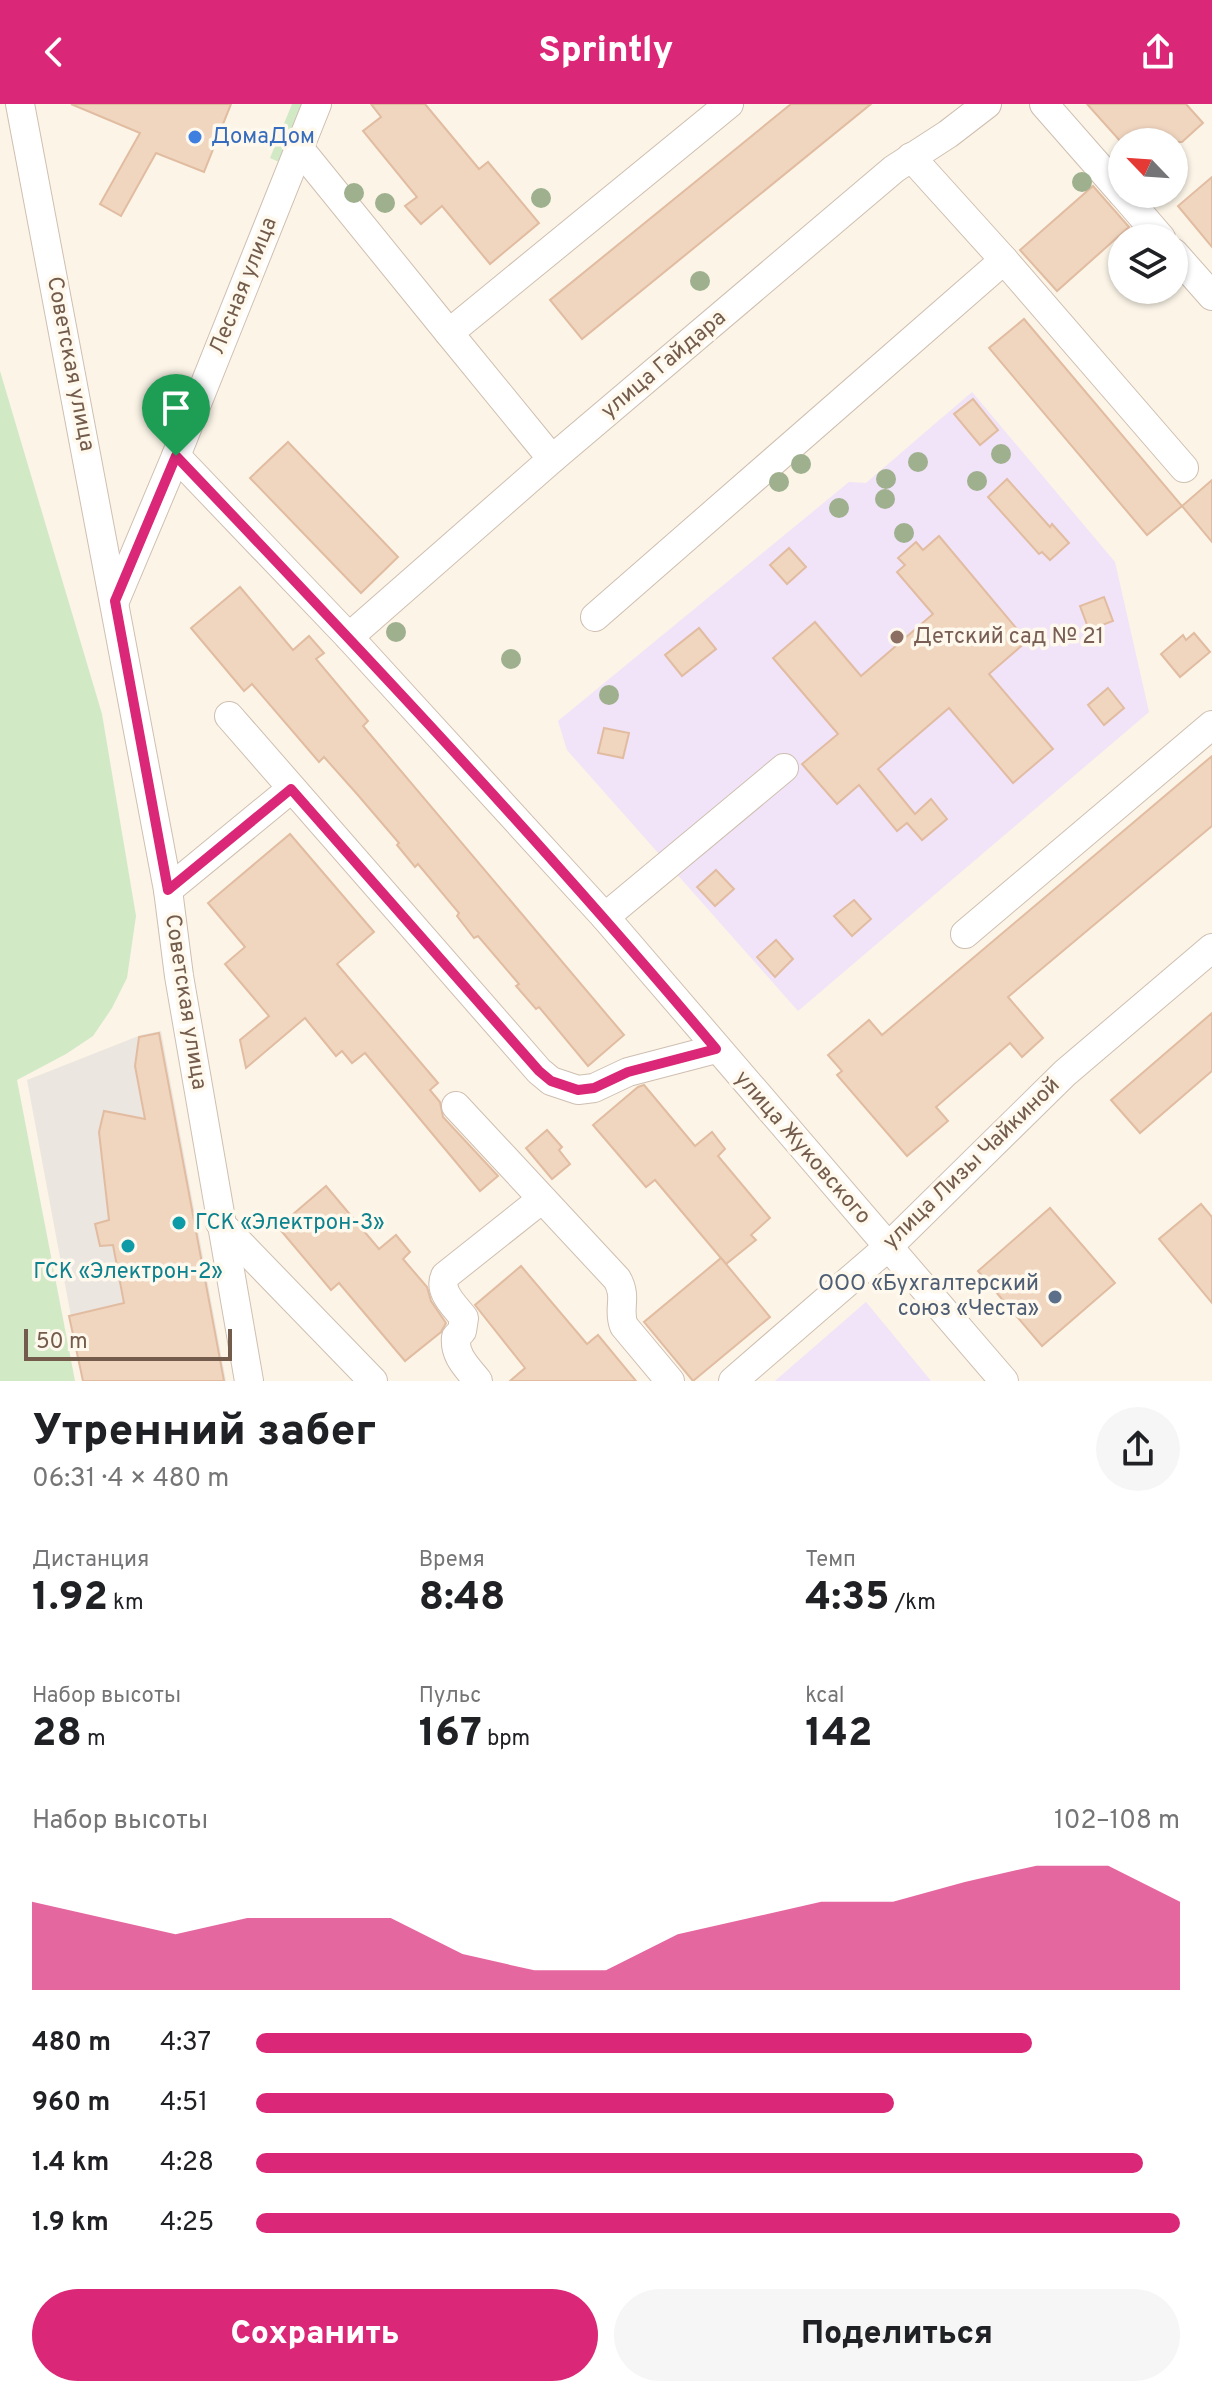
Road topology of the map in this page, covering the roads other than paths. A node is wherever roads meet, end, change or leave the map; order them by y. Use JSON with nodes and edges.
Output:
{"nodes":[{"id":1,"x":20,"y":104,"type":"edge"},
{"id":2,"x":317,"y":104,"type":"edge"},
{"id":3,"x":729,"y":104,"type":"edge"},
{"id":4,"x":987,"y":104,"type":"edge"},
{"id":5,"x":1044,"y":104,"type":"edge"},
{"id":6,"x":299,"y":148,"type":"junction"},
{"id":7,"x":911,"y":157,"type":"junction"},
{"id":8,"x":1108,"y":178,"type":"edge"},
{"id":9,"x":1134,"y":208,"type":"edge"},
{"id":10,"x":1149,"y":224,"type":"edge"},
{"id":11,"x":1004,"y":260,"type":"junction"},
{"id":12,"x":1188,"y":269,"type":"edge"},
{"id":13,"x":1212,"y":296,"type":"edge"},
{"id":14,"x":449,"y":333,"type":"junction"},
{"id":15,"x":176,"y":456,"type":"junction"},
{"id":16,"x":552,"y":459,"type":"junction"},
{"id":17,"x":1184,"y":468,"type":"dead end"},
{"id":18,"x":115,"y":601,"type":"junction"},
{"id":19,"x":595,"y":617,"type":"dead end"},
{"id":20,"x":349,"y":637,"type":"junction"},
{"id":21,"x":229,"y":716,"type":"dead end"},
{"id":22,"x":1212,"y":725,"type":"edge"},
{"id":23,"x":784,"y":768,"type":"dead end"},
{"id":24,"x":291,"y":789,"type":"junction"},
{"id":25,"x":168,"y":890,"type":"junction"},
{"id":26,"x":605,"y":917,"type":"junction"},
{"id":27,"x":965,"y":934,"type":"dead end"},
{"id":28,"x":1212,"y":948,"type":"edge"},
{"id":29,"x":716,"y":1049,"type":"junction"},
{"id":30,"x":456,"y":1106,"type":"dead end"},
{"id":31,"x":542,"y":1199,"type":"junction"},
{"id":32,"x":220,"y":1223,"type":"junction"},
{"id":33,"x":888,"y":1247,"type":"junction"},
{"id":34,"x":249,"y":1381,"type":"edge"},
{"id":35,"x":373,"y":1381,"type":"edge"},
{"id":36,"x":478,"y":1381,"type":"edge"},
{"id":37,"x":670,"y":1381,"type":"edge"},
{"id":38,"x":733,"y":1381,"type":"edge"},
{"id":39,"x":1004,"y":1381,"type":"edge"}],
"edges":[{"from":1,"to":18,"type":"street","name":"Советская улица"},
{"from":2,"to":6,"type":"street","name":"Лесная улица"},
{"from":3,"to":14,"type":"street"},
{"from":4,"to":7,"type":"street","name":"улица Гайдара"},
{"from":5,"to":8,"type":"street"},
{"from":6,"to":14,"type":"street"},
{"from":6,"to":15,"type":"street","name":"Лесная улица"},
{"from":7,"to":11,"type":"street"},
{"from":7,"to":16,"type":"street","name":"улица Гайдара"},
{"from":9,"to":10,"type":"street"},
{"from":11,"to":17,"type":"street"},
{"from":11,"to":19,"type":"street"},
{"from":12,"to":13,"type":"street"},
{"from":14,"to":16,"type":"street"},
{"from":15,"to":18,"type":"street","name":"Лесная улица"},
{"from":15,"to":20,"type":"street","name":"улица Жуковского"},
{"from":16,"to":20,"type":"street","name":"улица Гайдара"},
{"from":18,"to":25,"type":"street","name":"Советская улица"},
{"from":20,"to":26,"type":"street","name":"улица Жуковского"},
{"from":21,"to":24,"type":"street"},
{"from":22,"to":27,"type":"street"},
{"from":23,"to":26,"type":"street"},
{"from":24,"to":25,"type":"street"},
{"from":24,"to":29,"type":"street"},
{"from":25,"to":32,"type":"street","name":"Советская улица"},
{"from":26,"to":29,"type":"street","name":"улица Жуковского"},
{"from":28,"to":33,"type":"street","name":"улица Лизы Чайкиной"},
{"from":29,"to":33,"type":"street","name":"улица Жуковского"},
{"from":30,"to":31,"type":"street"},
{"from":31,"to":36,"type":"street"},
{"from":31,"to":37,"type":"street"},
{"from":32,"to":34,"type":"street","name":"Советская улица"},
{"from":32,"to":35,"type":"street"},
{"from":33,"to":38,"type":"street","name":"улица Лизы Чайкиной"},
{"from":33,"to":39,"type":"street","name":"улица Жуковского"}]}
